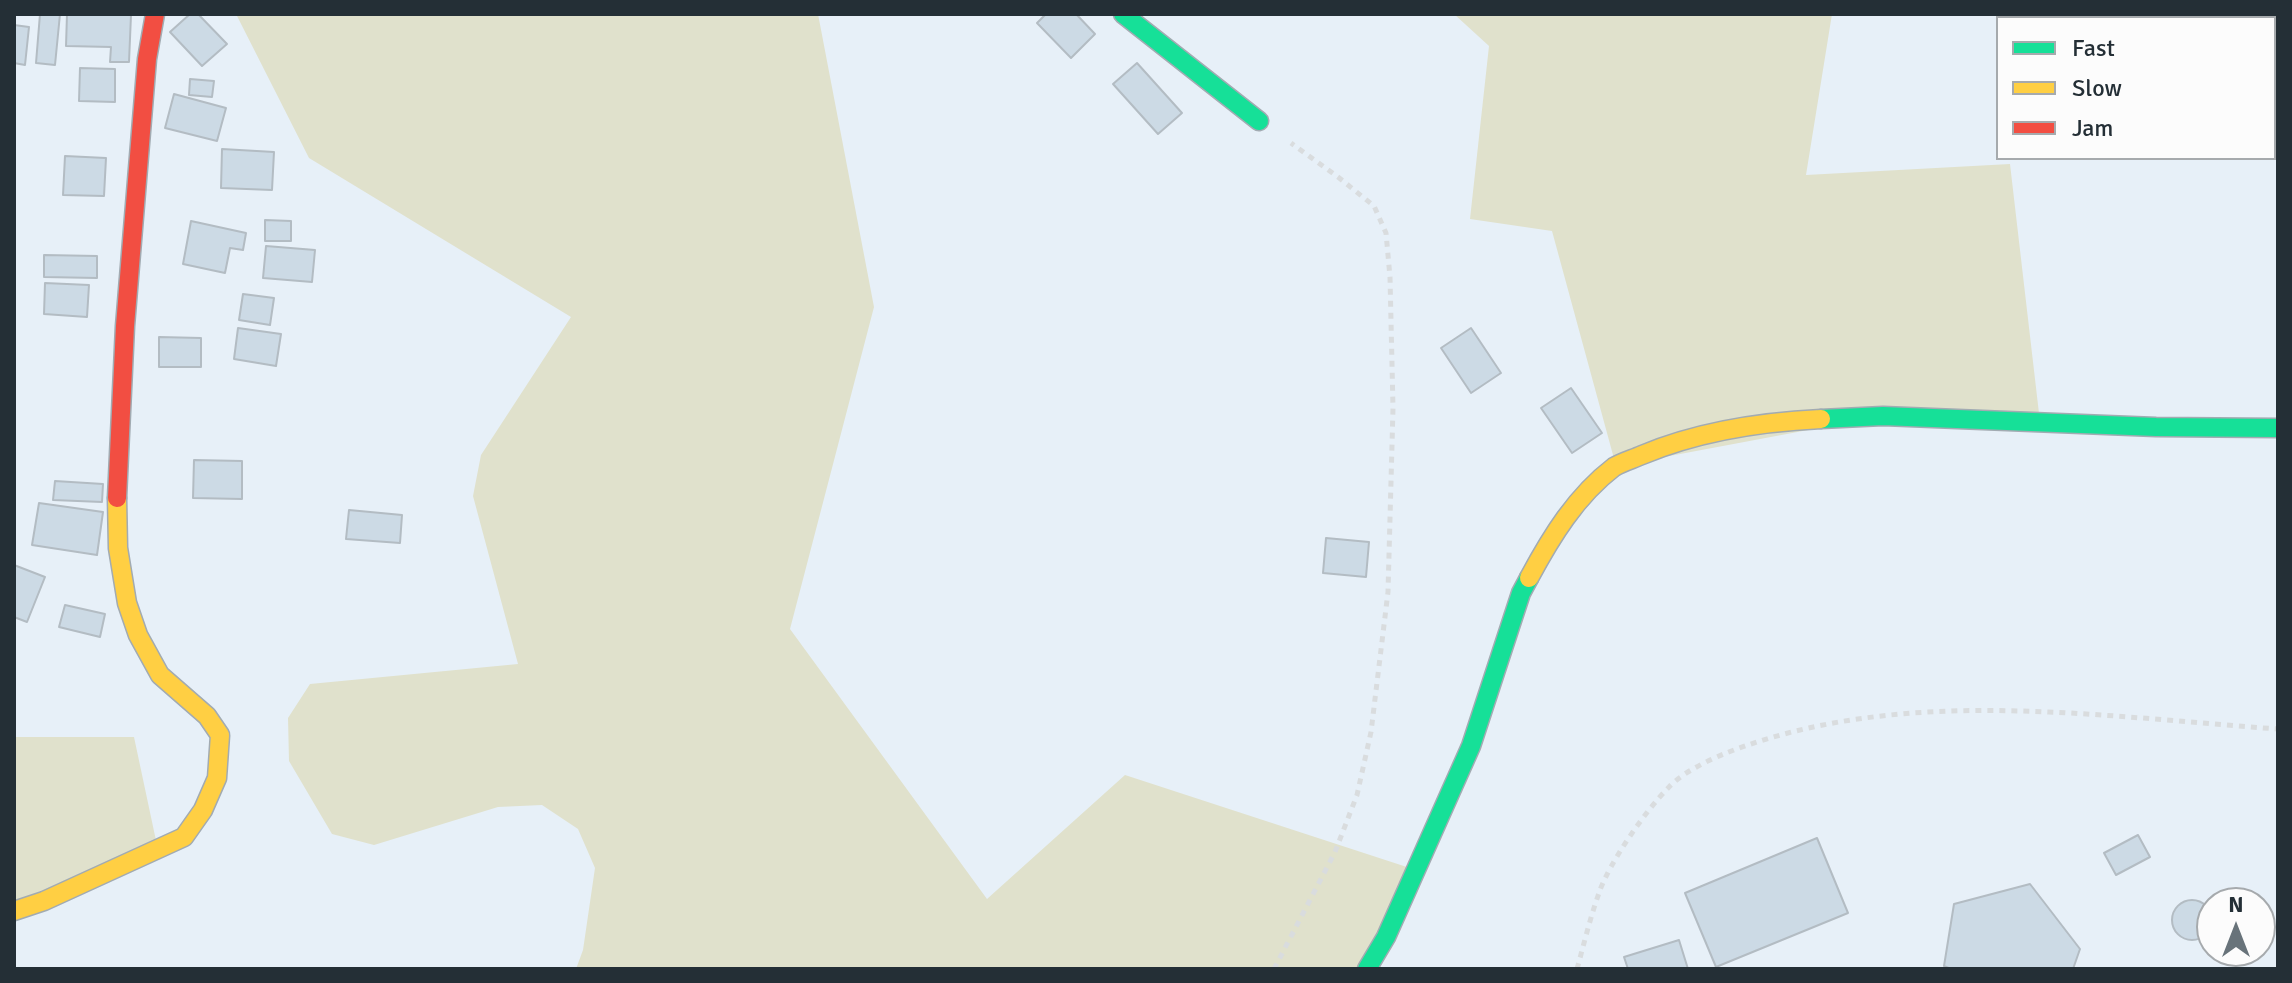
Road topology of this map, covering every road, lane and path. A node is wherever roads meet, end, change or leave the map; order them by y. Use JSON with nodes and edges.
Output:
{"nodes":[{"id":1,"x":155,"y":14,"type":"edge"},
{"id":2,"x":1123,"y":14,"type":"edge"},
{"id":3,"x":1259,"y":121,"type":"joint"},
{"id":4,"x":2278,"y":428,"type":"edge"},
{"id":5,"x":2278,"y":729,"type":"edge"},
{"id":6,"x":14,"y":911,"type":"edge"},
{"id":7,"x":1274,"y":969,"type":"edge"},
{"id":8,"x":1367,"y":969,"type":"edge"},
{"id":9,"x":1577,"y":969,"type":"edge"}],
"edges":[{"from":1,"to":6,"type":"street"},
{"from":2,"to":3,"type":"street"},
{"from":3,"to":7,"type":"path"},
{"from":4,"to":8,"type":"street"},
{"from":5,"to":9,"type":"path"}]}
